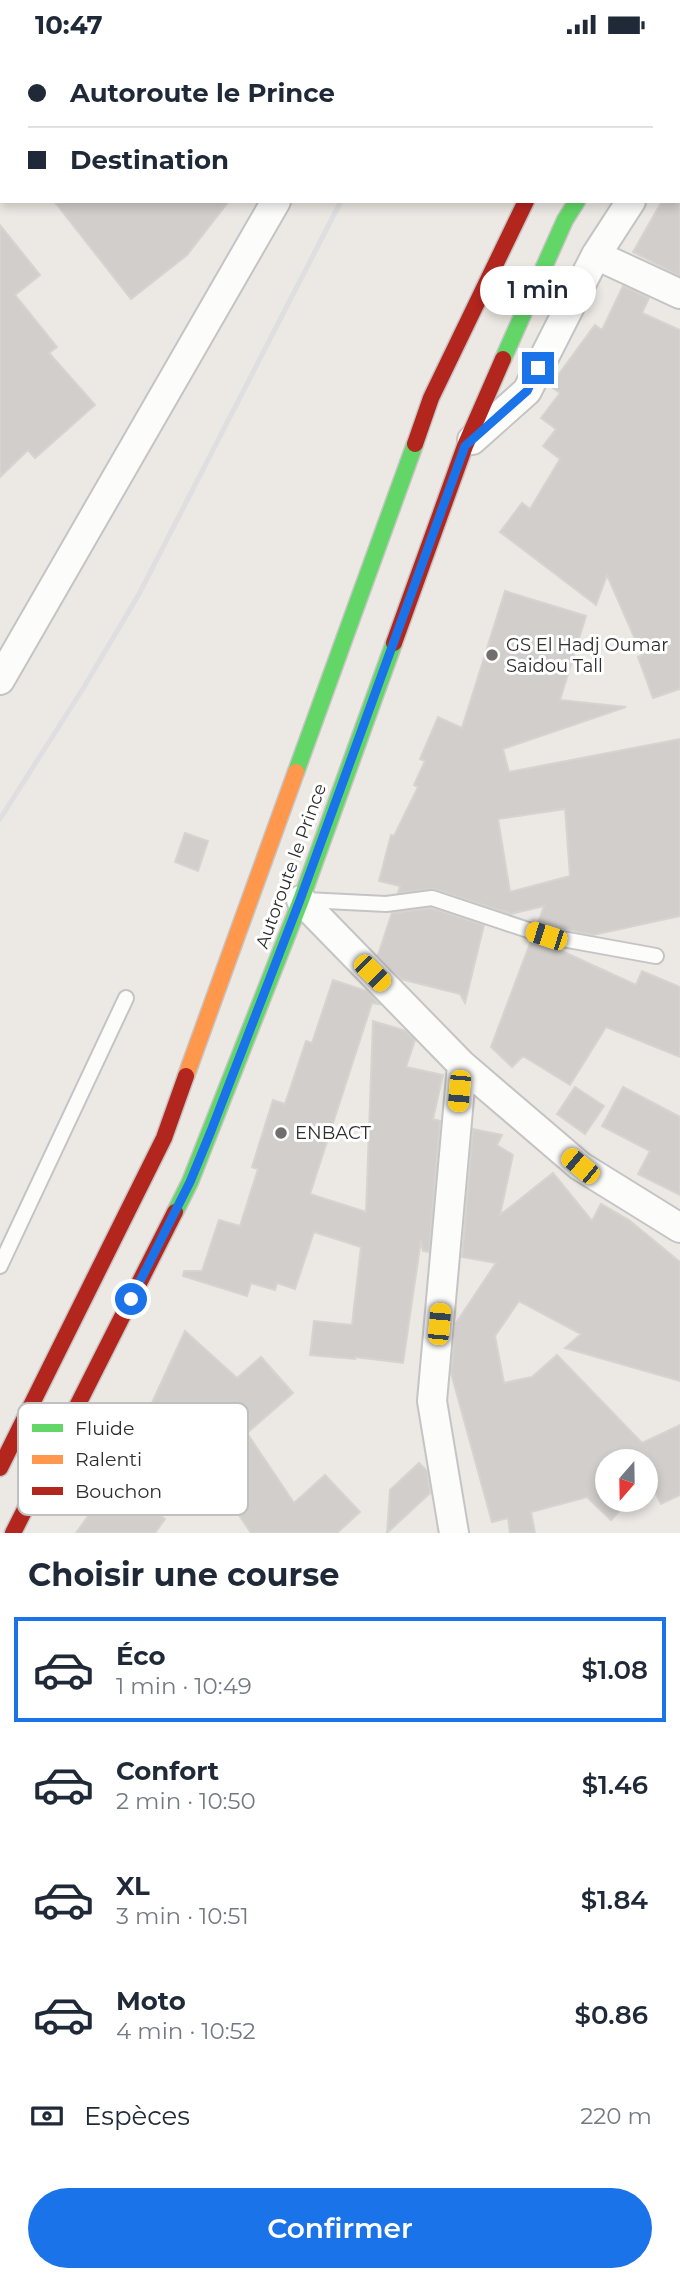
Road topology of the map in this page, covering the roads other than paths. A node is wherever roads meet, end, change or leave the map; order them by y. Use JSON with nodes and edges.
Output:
{"nodes":[{"id":1,"x":275,"y":203,"type":"edge"},
{"id":2,"x":525,"y":203,"type":"edge"},
{"id":3,"x":576,"y":203,"type":"edge"},
{"id":4,"x":630,"y":203,"type":"edge"},
{"id":5,"x":597,"y":255,"type":"junction"},
{"id":6,"x":680,"y":294,"type":"edge"},
{"id":7,"x":465,"y":446,"type":"junction"},
{"id":8,"x":1,"y":675,"type":"edge"},
{"id":9,"x":300,"y":900,"type":"junction"},
{"id":10,"x":656,"y":956,"type":"dead end"},
{"id":11,"x":126,"y":998,"type":"dead end"},
{"id":12,"x":462,"y":1065,"type":"junction"},
{"id":13,"x":680,"y":1228,"type":"edge"},
{"id":14,"x":0,"y":1266,"type":"edge"},
{"id":15,"x":32,"y":1403,"type":"edge"},
{"id":16,"x":79,"y":1403,"type":"edge"},
{"id":17,"x":18,"y":1432,"type":"edge"},
{"id":18,"x":0,"y":1468,"type":"edge"},
{"id":19,"x":22,"y":1515,"type":"edge"},
{"id":20,"x":13,"y":1533,"type":"edge"},
{"id":21,"x":454,"y":1533,"type":"edge"}],
"edges":[{"from":1,"to":8,"type":"street"},
{"from":2,"to":15,"type":"main road","name":"Autoroute le Prince"},
{"from":3,"to":7,"type":"main road","name":"Autoroute le Prince"},
{"from":4,"to":5,"type":"street"},
{"from":5,"to":6,"type":"street"},
{"from":5,"to":7,"type":"street"},
{"from":7,"to":9,"type":"main road","name":"Autoroute le Prince"},
{"from":9,"to":10,"type":"lane"},
{"from":9,"to":12,"type":"street"},
{"from":9,"to":16,"type":"main road","name":"Autoroute le Prince"},
{"from":11,"to":14,"type":"lane"},
{"from":12,"to":13,"type":"street"},
{"from":12,"to":21,"type":"street"},
{"from":17,"to":18,"type":"main road","name":"Autoroute le Prince"},
{"from":19,"to":20,"type":"main road","name":"Autoroute le Prince"}]}
